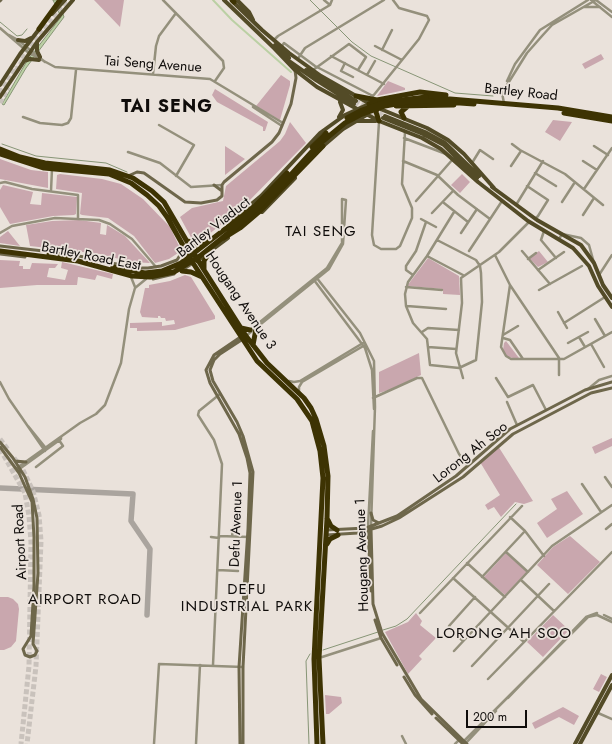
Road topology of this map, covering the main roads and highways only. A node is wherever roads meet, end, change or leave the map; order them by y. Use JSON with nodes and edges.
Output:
{"nodes":[{"id":1,"x":60,"y":0,"type":"edge"},
{"id":2,"x":65,"y":0,"type":"edge"},
{"id":3,"x":73,"y":0,"type":"edge"},
{"id":4,"x":224,"y":0,"type":"edge"},
{"id":5,"x":234,"y":1,"type":"edge"},
{"id":6,"x":39,"y":29,"type":"junction"},
{"id":7,"x":262,"y":30,"type":"junction"},
{"id":8,"x":35,"y":34,"type":"junction"},
{"id":9,"x":18,"y":40,"type":"road end"},
{"id":10,"x":36,"y":42,"type":"junction"},
{"id":11,"x":274,"y":48,"type":"junction"},
{"id":12,"x":22,"y":63,"type":"junction"},
{"id":13,"x":295,"y":70,"type":"junction"},
{"id":14,"x":305,"y":78,"type":"junction"},
{"id":15,"x":296,"y":80,"type":"junction"},
{"id":16,"x":0,"y":85,"type":"edge"},
{"id":17,"x":392,"y":96,"type":"junction"},
{"id":18,"x":1,"y":97,"type":"edge"},
{"id":19,"x":426,"y":97,"type":"joint"},
{"id":20,"x":385,"y":98,"type":"junction"},
{"id":21,"x":337,"y":99,"type":"junction"},
{"id":22,"x":466,"y":99,"type":"junction"},
{"id":23,"x":356,"y":100,"type":"junction"},
{"id":24,"x":432,"y":101,"type":"joint"},
{"id":25,"x":369,"y":104,"type":"junction"},
{"id":26,"x":481,"y":104,"type":"junction"},
{"id":27,"x":412,"y":105,"type":"junction"},
{"id":28,"x":394,"y":107,"type":"junction"},
{"id":29,"x":356,"y":110,"type":"junction"},
{"id":30,"x":367,"y":115,"type":"junction"},
{"id":31,"x":381,"y":116,"type":"junction"},
{"id":32,"x":612,"y":117,"type":"edge"},
{"id":33,"x":404,"y":118,"type":"junction"},
{"id":34,"x":612,"y":121,"type":"edge"},
{"id":35,"x":354,"y":122,"type":"junction"},
{"id":36,"x":334,"y":123,"type":"junction"},
{"id":37,"x":323,"y":146,"type":"junction"},
{"id":38,"x":0,"y":149,"type":"edge"},
{"id":39,"x":0,"y":154,"type":"edge"},
{"id":40,"x":58,"y":167,"type":"junction"},
{"id":41,"x":94,"y":170,"type":"junction"},
{"id":42,"x":131,"y":176,"type":"junction"},
{"id":43,"x":214,"y":185,"type":"road end"},
{"id":44,"x":494,"y":188,"type":"junction"},
{"id":45,"x":222,"y":191,"type":"junction"},
{"id":46,"x":500,"y":200,"type":"junction"},
{"id":47,"x":183,"y":239,"type":"junction"},
{"id":48,"x":221,"y":240,"type":"junction"},
{"id":49,"x":205,"y":242,"type":"junction"},
{"id":50,"x":0,"y":246,"type":"edge"},
{"id":51,"x":23,"y":249,"type":"junction"},
{"id":52,"x":0,"y":251,"type":"edge"},
{"id":53,"x":209,"y":253,"type":"junction"},
{"id":54,"x":0,"y":254,"type":"edge"},
{"id":55,"x":191,"y":254,"type":"junction"},
{"id":56,"x":21,"y":256,"type":"junction"},
{"id":57,"x":86,"y":256,"type":"junction"},
{"id":58,"x":196,"y":262,"type":"junction"},
{"id":59,"x":594,"y":263,"type":"junction"},
{"id":60,"x":84,"y":265,"type":"junction"},
{"id":61,"x":589,"y":266,"type":"junction"},
{"id":62,"x":138,"y":268,"type":"junction"},
{"id":63,"x":182,"y":271,"type":"junction"},
{"id":64,"x":205,"y":276,"type":"junction"},
{"id":65,"x":136,"y":278,"type":"junction"},
{"id":66,"x":612,"y":298,"type":"edge"},
{"id":67,"x":612,"y":306,"type":"edge"},
{"id":68,"x":241,"y":328,"type":"junction"},
{"id":69,"x":244,"y":336,"type":"junction"},
{"id":70,"x":253,"y":345,"type":"junction"},
{"id":71,"x":612,"y":382,"type":"edge"},
{"id":72,"x":612,"y":388,"type":"edge"},
{"id":73,"x":0,"y":442,"type":"edge"},
{"id":74,"x":0,"y":447,"type":"edge"},
{"id":75,"x":15,"y":461,"type":"junction"},
{"id":76,"x":26,"y":462,"type":"road end"},
{"id":77,"x":19,"y":469,"type":"junction"},
{"id":78,"x":452,"y":482,"type":"junction"},
{"id":79,"x":371,"y":513,"type":"road end"},
{"id":80,"x":328,"y":519,"type":"junction"},
{"id":81,"x":380,"y":523,"type":"junction"},
{"id":82,"x":370,"y":528,"type":"junction"},
{"id":83,"x":324,"y":532,"type":"junction"},
{"id":84,"x":338,"y":532,"type":"junction"},
{"id":85,"x":358,"y":533,"type":"junction"},
{"id":86,"x":369,"y":541,"type":"junction"},
{"id":87,"x":326,"y":546,"type":"junction"},
{"id":88,"x":381,"y":633,"type":"junction"},
{"id":89,"x":27,"y":644,"type":"junction"},
{"id":90,"x":33,"y":644,"type":"junction"},
{"id":91,"x":241,"y":667,"type":"junction"},
{"id":92,"x":612,"y":675,"type":"edge"},
{"id":93,"x":612,"y":686,"type":"edge"},
{"id":94,"x":463,"y":742,"type":"edge"},
{"id":95,"x":240,"y":744,"type":"edge"},
{"id":96,"x":243,"y":744,"type":"edge"},
{"id":97,"x":317,"y":744,"type":"edge"},
{"id":98,"x":323,"y":744,"type":"edge"},
{"id":99,"x":575,"y":744,"type":"edge"},
{"id":100,"x":580,"y":744,"type":"edge"}],
"edges":[{"from":1,"to":6,"type":"highway"},
{"from":2,"to":6,"type":"main road"},
{"from":3,"to":10,"type":"main road"},
{"from":4,"to":11,"type":"main road"},
{"from":5,"to":7,"type":"main road"},
{"from":6,"to":8,"type":"main road"},
{"from":7,"to":23,"type":"main road"},
{"from":7,"to":23,"type":"main road"},
{"from":8,"to":9,"type":"main road"},
{"from":8,"to":16,"type":"main road"},
{"from":10,"to":12,"type":"main road"},
{"from":10,"to":12,"type":"main road"},
{"from":11,"to":13,"type":"main road"},
{"from":11,"to":23,"type":"main road"},
{"from":12,"to":18,"type":"main road"},
{"from":13,"to":14,"type":"main road"},
{"from":13,"to":15,"type":"main road"},
{"from":14,"to":15,"type":"main road"},
{"from":14,"to":21,"type":"main road"},
{"from":15,"to":45,"type":"main road"},
{"from":17,"to":20,"type":"highway"},
{"from":17,"to":22,"type":"highway"},
{"from":17,"to":28,"type":"highway"},
{"from":19,"to":22,"type":"highway","name":"Bartley Road"},
{"from":19,"to":50,"type":"highway","name":"Bartley Viaduct","bridge":true},
{"from":20,"to":23,"type":"highway"},
{"from":20,"to":25,"type":"highway"},
{"from":20,"to":31,"type":"highway"},
{"from":21,"to":29,"type":"main road"},
{"from":21,"to":36,"type":"main road"},
{"from":22,"to":32,"type":"highway","name":"Bartley Road"},
{"from":23,"to":25,"type":"main road"},
{"from":24,"to":26,"type":"highway","name":"Bartley Road"},
{"from":24,"to":48,"type":"highway","name":"Bartley Viaduct","bridge":true},
{"from":25,"to":29,"type":"main road"},
{"from":25,"to":31,"type":"main road"},
{"from":26,"to":27,"type":"highway"},
{"from":26,"to":34,"type":"highway","name":"Bartley Road"},
{"from":27,"to":28,"type":"highway"},
{"from":27,"to":33,"type":"highway"},
{"from":28,"to":31,"type":"highway"},
{"from":29,"to":30,"type":"main road"},
{"from":29,"to":36,"type":"main road"},
{"from":30,"to":31,"type":"main road"},
{"from":30,"to":31,"type":"main road","name":"Bartley Road East"},
{"from":30,"to":35,"type":"main road","name":"Bartley Road East"},
{"from":31,"to":33,"type":"main road"},
{"from":31,"to":35,"type":"main road"},
{"from":31,"to":44,"type":"main road"},
{"from":31,"to":46,"type":"main road"},
{"from":31,"to":46,"type":"main road"},
{"from":33,"to":44,"type":"main road"},
{"from":35,"to":37,"type":"main road","name":"Bartley Road East"},
{"from":36,"to":49,"type":"main road"},
{"from":37,"to":48,"type":"highway","bridge":true},
{"from":37,"to":53,"type":"main road","name":"Bartley Road East"},
{"from":38,"to":40,"type":"highway","name":"Hougang Avenue 3"},
{"from":39,"to":40,"type":"highway","name":"Hougang Avenue 3"},
{"from":40,"to":41,"type":"highway","name":"Hougang Avenue 3"},
{"from":41,"to":42,"type":"highway","name":"Hougang Avenue 3"},
{"from":41,"to":47,"type":"highway","name":"Hougang Avenue 3"},
{"from":42,"to":45,"type":"main road"},
{"from":42,"to":47,"type":"highway","name":"Hougang Avenue 3"},
{"from":43,"to":45,"type":"main road"},
{"from":44,"to":59,"type":"main road"},
{"from":46,"to":61,"type":"main road"},
{"from":47,"to":49,"type":"highway"},
{"from":47,"to":55,"type":"highway","name":"Hougang Avenue 3"},
{"from":47,"to":62,"type":"main road","name":"Bartley Road East"},
{"from":48,"to":52,"type":"highway","name":"Bartley Viaduct","bridge":true},
{"from":49,"to":55,"type":"main road"},
{"from":50,"to":51,"type":"main road","name":"Bartley Road East"},
{"from":51,"to":56,"type":"main road"},
{"from":51,"to":57,"type":"main road","name":"Bartley Road East"},
{"from":53,"to":58,"type":"main road","name":"Bartley Road East"},
{"from":53,"to":64,"type":"highway"},
{"from":54,"to":56,"type":"main road","name":"Bartley Road East"},
{"from":55,"to":58,"type":"highway","name":"Hougang Avenue 3"},
{"from":56,"to":60,"type":"main road","name":"Bartley Road East"},
{"from":57,"to":60,"type":"main road"},
{"from":57,"to":62,"type":"main road","name":"Bartley Road East"},
{"from":58,"to":63,"type":"main road","name":"Bartley Road East"},
{"from":58,"to":64,"type":"highway","name":"Hougang Avenue 3"},
{"from":59,"to":61,"type":"main road"},
{"from":59,"to":66,"type":"main road"},
{"from":60,"to":65,"type":"main road","name":"Bartley Road East"},
{"from":61,"to":67,"type":"main road"},
{"from":62,"to":65,"type":"main road"},
{"from":63,"to":64,"type":"highway"},
{"from":63,"to":65,"type":"main road","name":"Bartley Road East"},
{"from":64,"to":68,"type":"highway","name":"Hougang Avenue 3"},
{"from":64,"to":69,"type":"highway","name":"Hougang Avenue 3"},
{"from":68,"to":69,"type":"highway","name":"Hougang Avenue 3"},
{"from":68,"to":70,"type":"highway"},
{"from":69,"to":70,"type":"highway","name":"Hougang Avenue 3"},
{"from":69,"to":83,"type":"highway","name":"Hougang Avenue 3"},
{"from":69,"to":91,"type":"main road","name":"Defu Avenue 1"},
{"from":70,"to":80,"type":"highway","name":"Hougang Avenue 3"},
{"from":71,"to":78,"type":"main road","name":"Lorong Ah Soo"},
{"from":72,"to":78,"type":"main road","name":"Lorong Ah Soo"},
{"from":73,"to":75,"type":"main road","name":"Airport Road"},
{"from":74,"to":77,"type":"main road","name":"Airport Road"},
{"from":75,"to":76,"type":"main road"},
{"from":75,"to":77,"type":"main road","name":"Airport Road"},
{"from":77,"to":89,"type":"main road","name":"Airport Road"},
{"from":77,"to":90,"type":"main road","name":"Airport Road"},
{"from":78,"to":81,"type":"main road","name":"Lorong Ah Soo"},
{"from":78,"to":82,"type":"main road","name":"Lorong Ah Soo"},
{"from":79,"to":81,"type":"main road"},
{"from":80,"to":83,"type":"highway","name":"Hougang Avenue 3"},
{"from":80,"to":84,"type":"highway"},
{"from":81,"to":82,"type":"main road","name":"Lorong Ah Soo"},
{"from":82,"to":84,"type":"main road","name":"Lorong Ah Soo"},
{"from":82,"to":85,"type":"main road","name":"Lorong Ah Soo"},
{"from":82,"to":86,"type":"main road","name":"Hougang Avenue 1"},
{"from":82,"to":88,"type":"main road","name":"Hougang Avenue 1"},
{"from":83,"to":84,"type":"main road","name":"Lorong Ah Soo"},
{"from":83,"to":87,"type":"highway","name":"Hougang Avenue 3"},
{"from":83,"to":97,"type":"highway","name":"Hougang Avenue 3"},
{"from":84,"to":85,"type":"main road","name":"Lorong Ah Soo"},
{"from":84,"to":87,"type":"highway"},
{"from":85,"to":86,"type":"main road"},
{"from":86,"to":88,"type":"main road","name":"Hougang Avenue 1"},
{"from":87,"to":98,"type":"highway","name":"Hougang Avenue 3"},
{"from":88,"to":94,"type":"main road","name":"Hougang Avenue 1"},
{"from":89,"to":90,"type":"main road"},
{"from":89,"to":90,"type":"main road","name":"Airport Road"},
{"from":91,"to":95,"type":"main road","name":"Defu Avenue 1"},
{"from":91,"to":96,"type":"main road","name":"Defu Avenue 1"},
{"from":92,"to":99,"type":"main road"},
{"from":93,"to":100,"type":"main road"}]}
